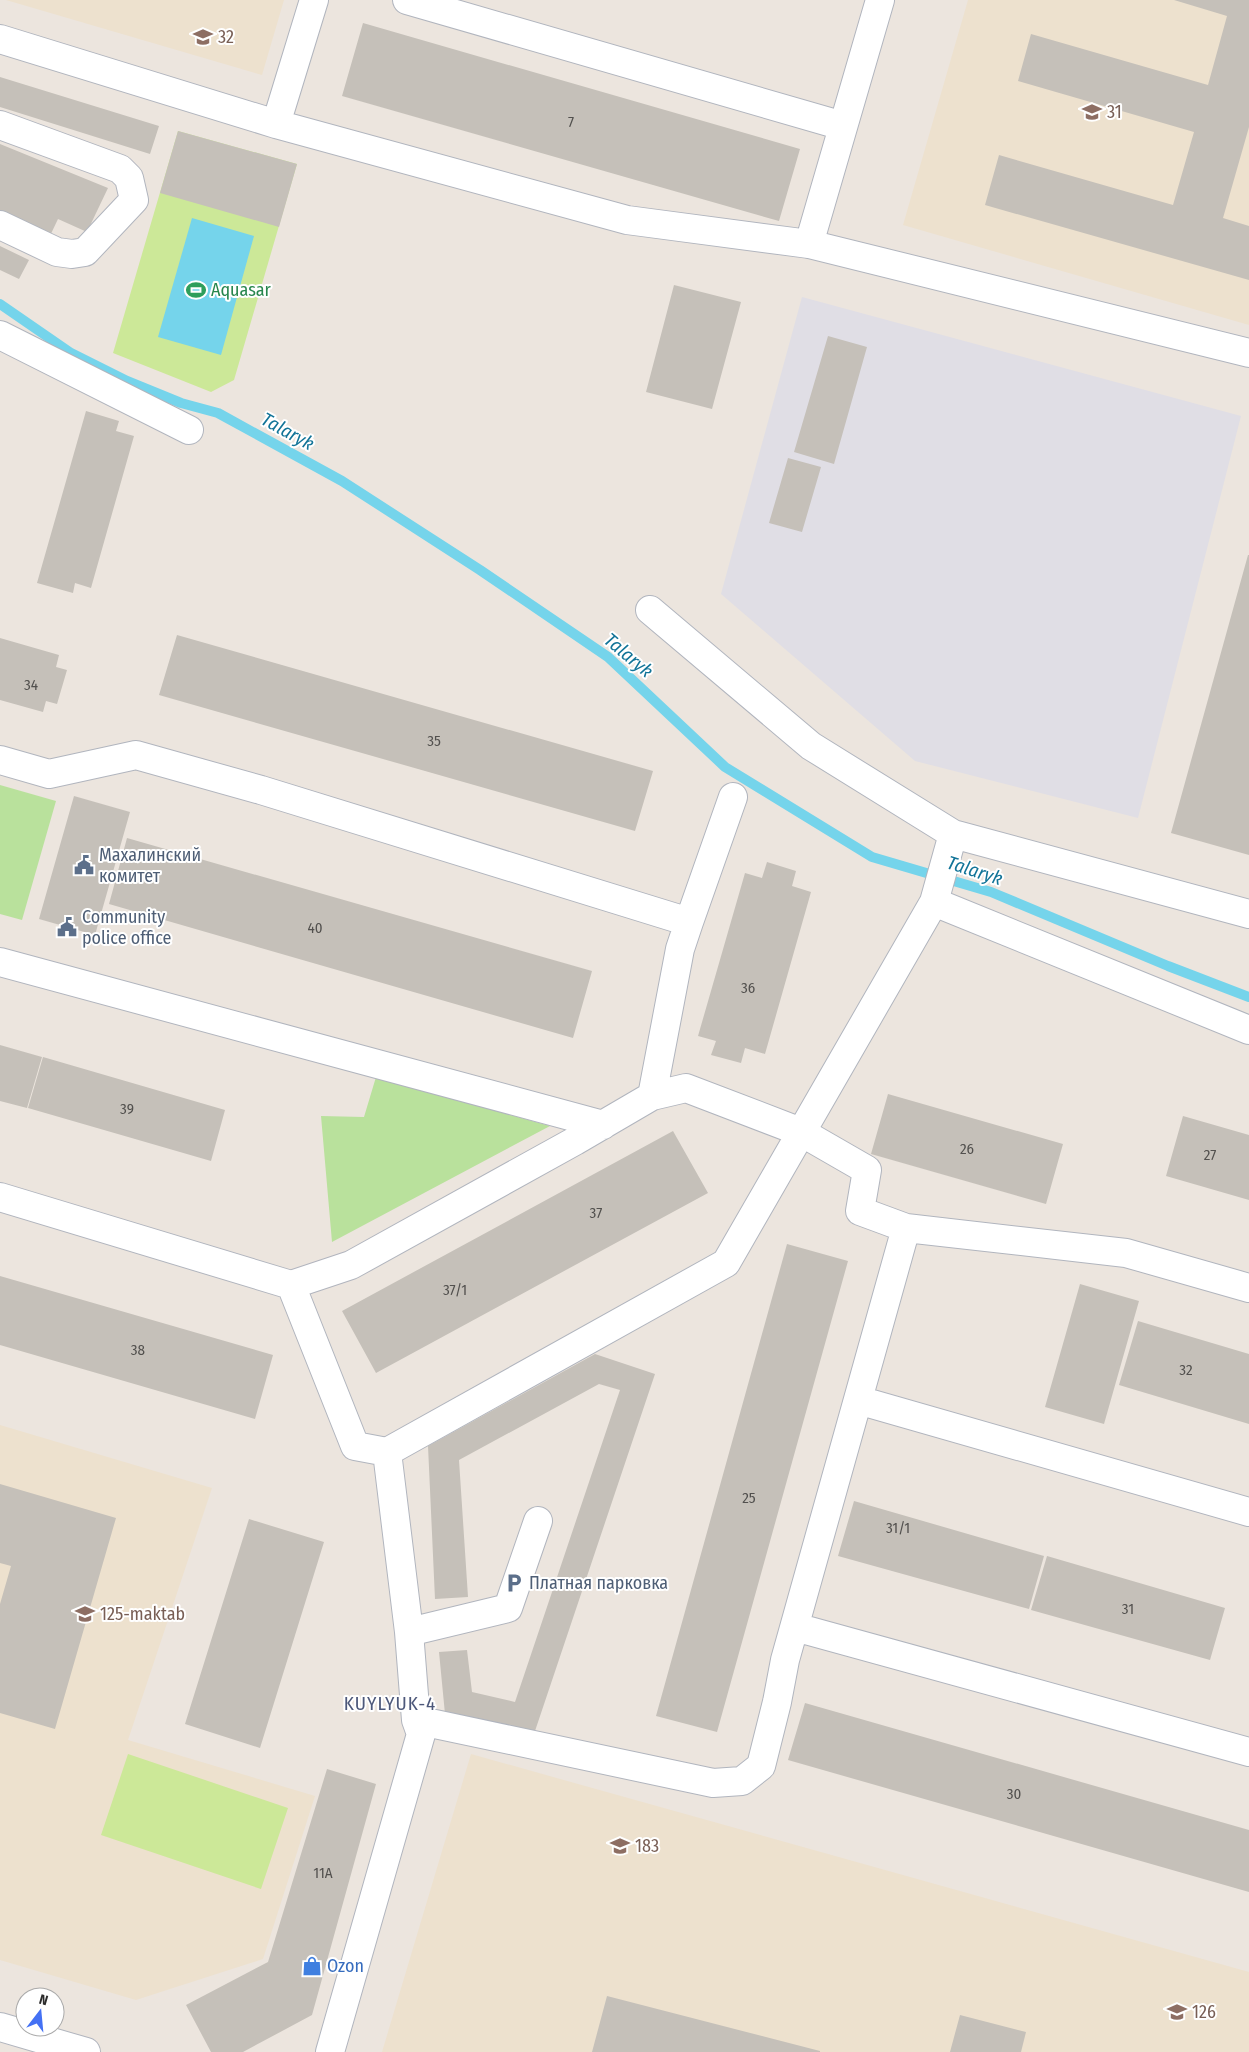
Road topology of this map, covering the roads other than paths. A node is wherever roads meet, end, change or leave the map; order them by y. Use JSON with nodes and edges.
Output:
{"nodes":[{"id":1,"x":314,"y":0,"type":"edge"},
{"id":2,"x":407,"y":0,"type":"edge"},
{"id":3,"x":880,"y":0,"type":"edge"},
{"id":4,"x":0,"y":39,"type":"edge"},
{"id":5,"x":276,"y":124,"type":"junction"},
{"id":6,"x":0,"y":125,"type":"edge"},
{"id":7,"x":843,"y":126,"type":"junction"},
{"id":8,"x":0,"y":225,"type":"edge"},
{"id":9,"x":809,"y":244,"type":"junction"},
{"id":10,"x":0,"y":335,"type":"edge"},
{"id":11,"x":1249,"y":353,"type":"edge"},
{"id":12,"x":189,"y":430,"type":"dead end"},
{"id":13,"x":650,"y":610,"type":"dead end"},
{"id":14,"x":0,"y":760,"type":"edge"},
{"id":15,"x":733,"y":797,"type":"dead end"},
{"id":16,"x":953,"y":834,"type":"junction"},
{"id":17,"x":934,"y":902,"type":"junction"},
{"id":18,"x":1249,"y":914,"type":"edge"},
{"id":19,"x":689,"y":922,"type":"junction"},
{"id":20,"x":0,"y":962,"type":"edge"},
{"id":21,"x":1249,"y":1030,"type":"edge"},
{"id":22,"x":652,"y":1096,"type":"junction"},
{"id":23,"x":603,"y":1125,"type":"junction"},
{"id":24,"x":801,"y":1132,"type":"junction"},
{"id":25,"x":0,"y":1197,"type":"edge"},
{"id":26,"x":906,"y":1228,"type":"junction"},
{"id":27,"x":291,"y":1285,"type":"junction"},
{"id":28,"x":1249,"y":1288,"type":"edge"},
{"id":29,"x":858,"y":1400,"type":"junction"},
{"id":30,"x":387,"y":1452,"type":"junction"},
{"id":31,"x":1249,"y":1512,"type":"edge"},
{"id":32,"x":538,"y":1521,"type":"dead end"},
{"id":33,"x":795,"y":1626,"type":"junction"},
{"id":34,"x":409,"y":1632,"type":"junction"},
{"id":35,"x":416,"y":1720,"type":"junction"},
{"id":36,"x":1249,"y":1752,"type":"edge"},
{"id":37,"x":0,"y":2027,"type":"edge"},
{"id":38,"x":86,"y":2052,"type":"edge"},
{"id":39,"x":330,"y":2052,"type":"edge"}],
"edges":[{"from":1,"to":5,"type":"street"},
{"from":2,"to":7,"type":"street"},
{"from":3,"to":7,"type":"street"},
{"from":4,"to":5,"type":"street"},
{"from":5,"to":9,"type":"street"},
{"from":6,"to":8,"type":"street"},
{"from":7,"to":9,"type":"street"},
{"from":9,"to":11,"type":"street"},
{"from":10,"to":12,"type":"street"},
{"from":13,"to":16,"type":"street"},
{"from":14,"to":19,"type":"street"},
{"from":15,"to":19,"type":"street"},
{"from":16,"to":17,"type":"street"},
{"from":16,"to":18,"type":"street"},
{"from":17,"to":21,"type":"street"},
{"from":17,"to":24,"type":"street"},
{"from":19,"to":22,"type":"street"},
{"from":20,"to":23,"type":"street"},
{"from":22,"to":23,"type":"street"},
{"from":22,"to":24,"type":"street"},
{"from":23,"to":27,"type":"street"},
{"from":24,"to":26,"type":"street"},
{"from":24,"to":30,"type":"street"},
{"from":25,"to":27,"type":"street"},
{"from":26,"to":28,"type":"street"},
{"from":26,"to":29,"type":"street"},
{"from":27,"to":30,"type":"street"},
{"from":29,"to":31,"type":"street"},
{"from":29,"to":33,"type":"street"},
{"from":30,"to":34,"type":"street"},
{"from":32,"to":34,"type":"street"},
{"from":33,"to":35,"type":"street"},
{"from":33,"to":36,"type":"street"},
{"from":34,"to":35,"type":"street"},
{"from":35,"to":39,"type":"street"},
{"from":37,"to":38,"type":"street"}]}
